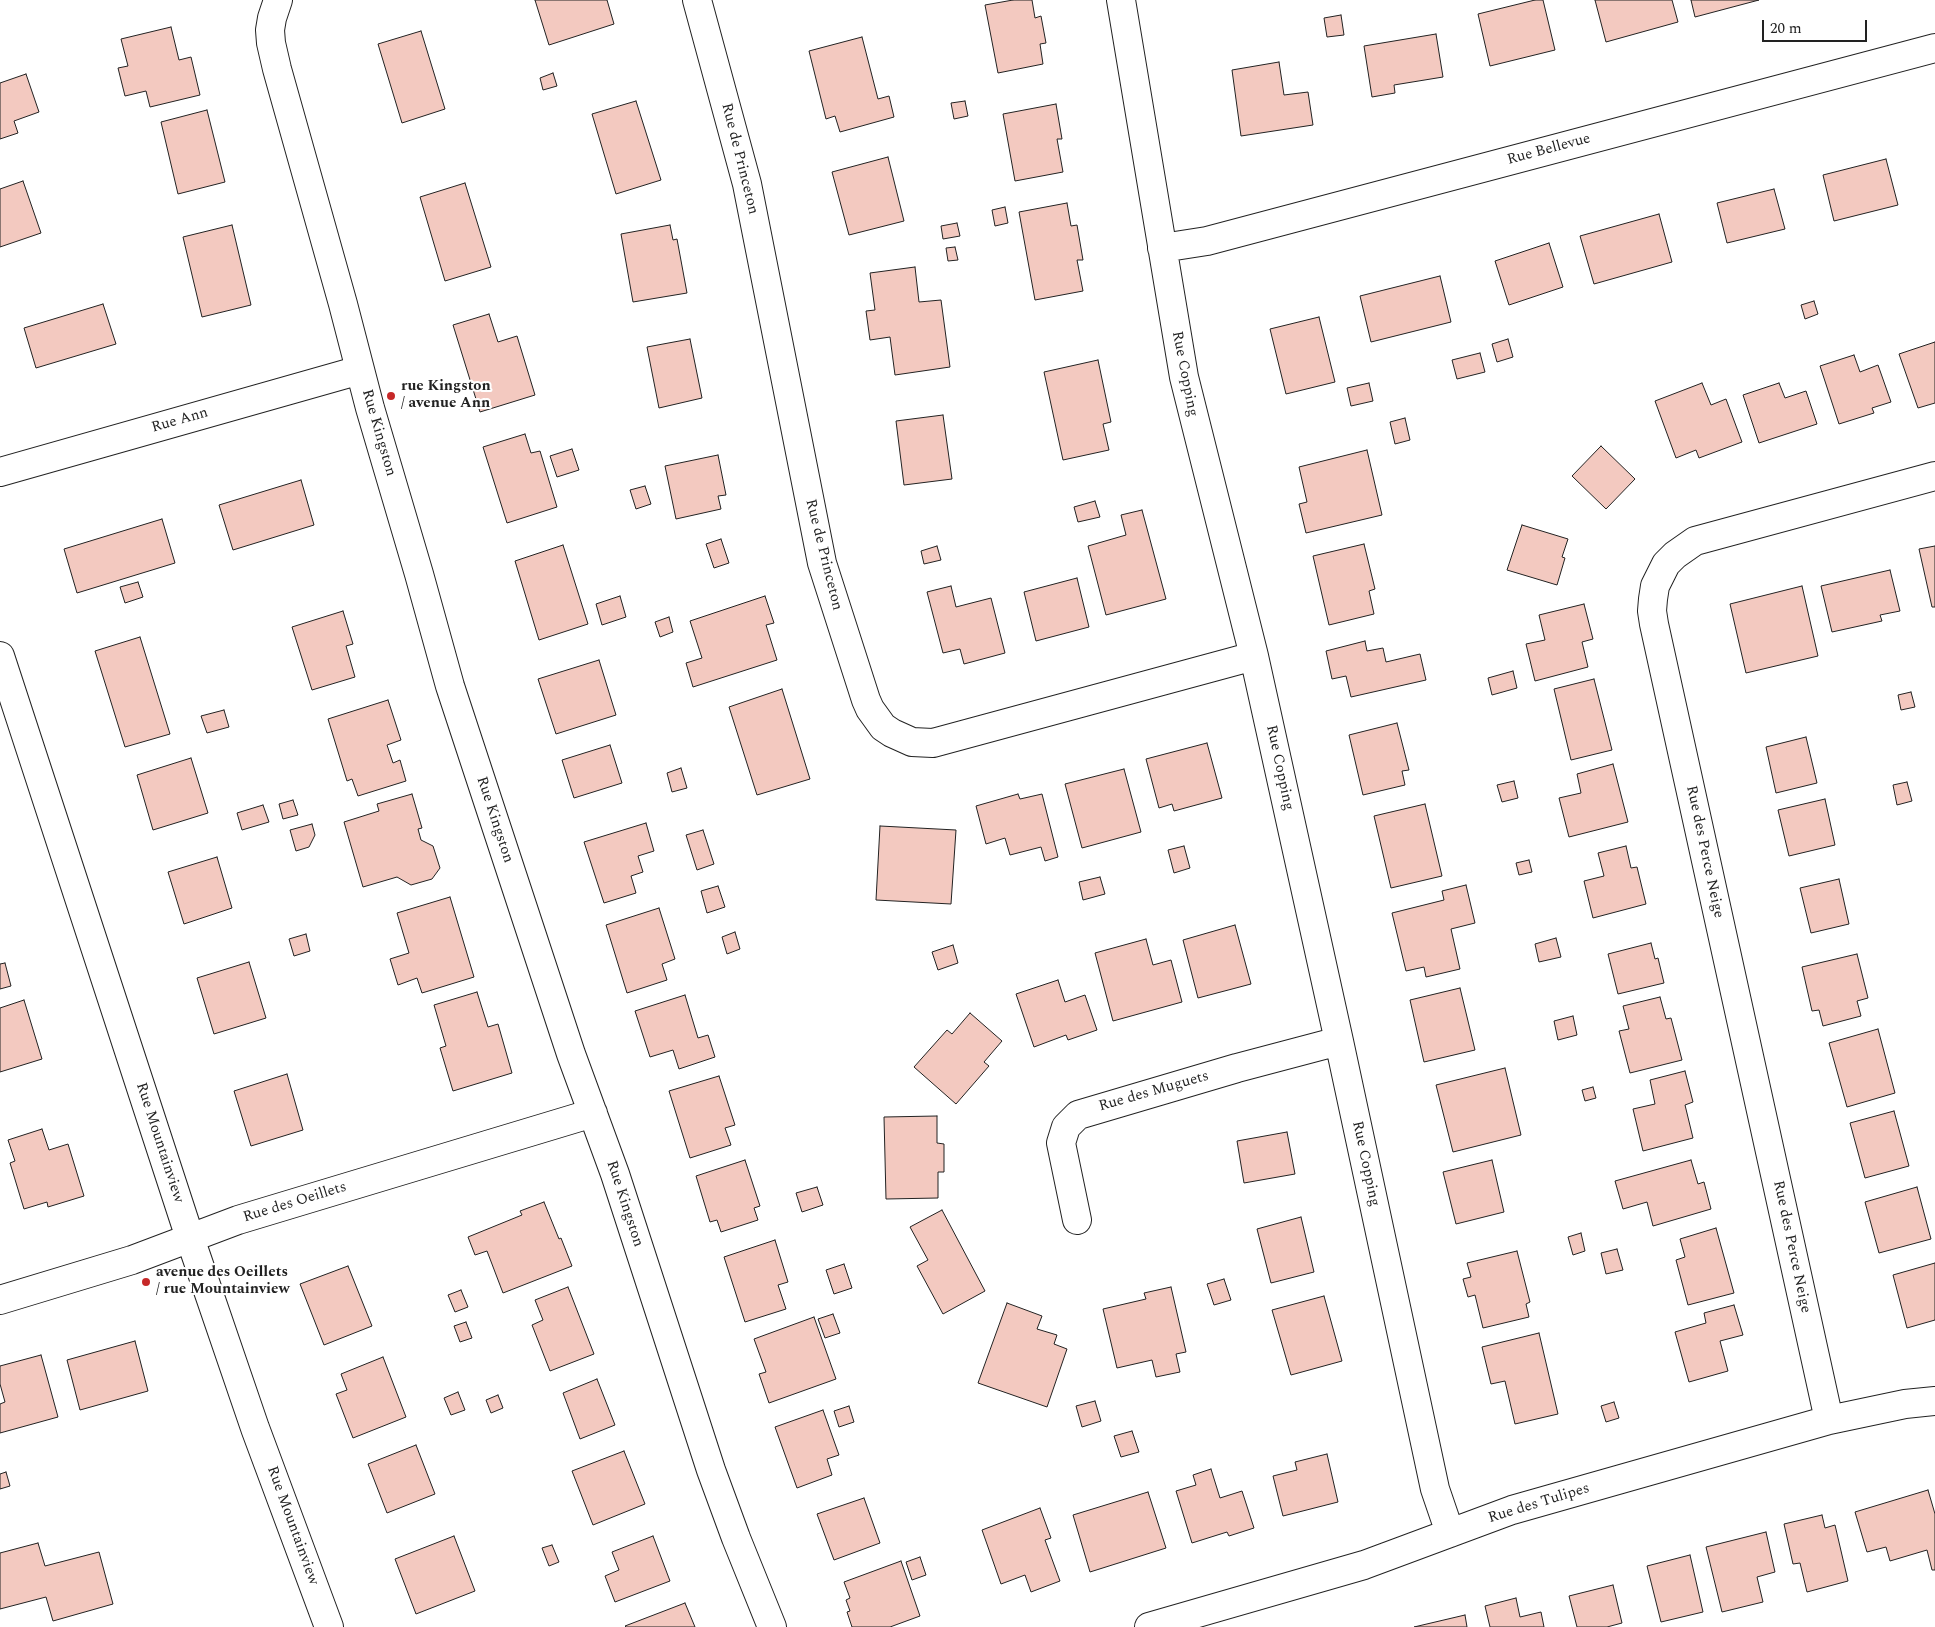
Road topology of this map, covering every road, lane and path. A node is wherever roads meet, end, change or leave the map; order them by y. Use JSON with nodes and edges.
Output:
{"nodes":[{"id":1,"x":278,"y":0,"type":"edge"},
{"id":2,"x":697,"y":0,"type":"edge"},
{"id":3,"x":1121,"y":0,"type":"edge"},
{"id":4,"x":1935,"y":48,"type":"edge"},
{"id":5,"x":1162,"y":248,"type":"junction"},
{"id":6,"x":360,"y":370,"type":"junction"},
{"id":7,"x":0,"y":472,"type":"edge"},
{"id":8,"x":1935,"y":476,"type":"edge"},
{"id":9,"x":0,"y":656,"type":"edge"},
{"id":10,"x":1254,"y":656,"type":"junction"},
{"id":11,"x":1339,"y":1041,"type":"junction"},
{"id":12,"x":593,"y":1113,"type":"junction"},
{"id":13,"x":1076,"y":1220,"type":"dead end"},
{"id":14,"x":190,"y":1238,"type":"junction"},
{"id":15,"x":0,"y":1300,"type":"edge"},
{"id":16,"x":1935,"y":1401,"type":"edge"},
{"id":17,"x":1829,"y":1420,"type":"junction"},
{"id":18,"x":1450,"y":1533,"type":"junction"},
{"id":19,"x":329,"y":1627,"type":"edge"},
{"id":20,"x":772,"y":1627,"type":"edge"},
{"id":21,"x":1150,"y":1627,"type":"edge"}],
"edges":[{"from":1,"to":6,"type":"street","name":"Rue Kingston"},
{"from":2,"to":10,"type":"street","name":"Rue de Princeton"},
{"from":3,"to":5,"type":"street","name":"Rue Copping"},
{"from":4,"to":5,"type":"street","name":"Rue Bellevue"},
{"from":5,"to":10,"type":"street","name":"Rue Copping"},
{"from":6,"to":7,"type":"street","name":"Rue Ann"},
{"from":6,"to":12,"type":"street","name":"Rue Kingston"},
{"from":8,"to":17,"type":"street","name":"Rue des Perce Neige"},
{"from":9,"to":14,"type":"street","name":"Rue Mountainview"},
{"from":10,"to":11,"type":"street","name":"Rue Copping"},
{"from":11,"to":13,"type":"street","name":"Rue des Muguets"},
{"from":11,"to":18,"type":"street","name":"Rue Copping"},
{"from":12,"to":14,"type":"street","name":"Rue des Oeillets"},
{"from":12,"to":20,"type":"street","name":"Rue Kingston"},
{"from":14,"to":15,"type":"street","name":"Rue des Oeillets"},
{"from":14,"to":19,"type":"street","name":"Rue Mountainview"},
{"from":16,"to":17,"type":"street","name":"Rue des Tulipes"},
{"from":17,"to":18,"type":"street","name":"Rue des Tulipes"},
{"from":18,"to":21,"type":"street","name":"Rue des Tulipes"}]}
